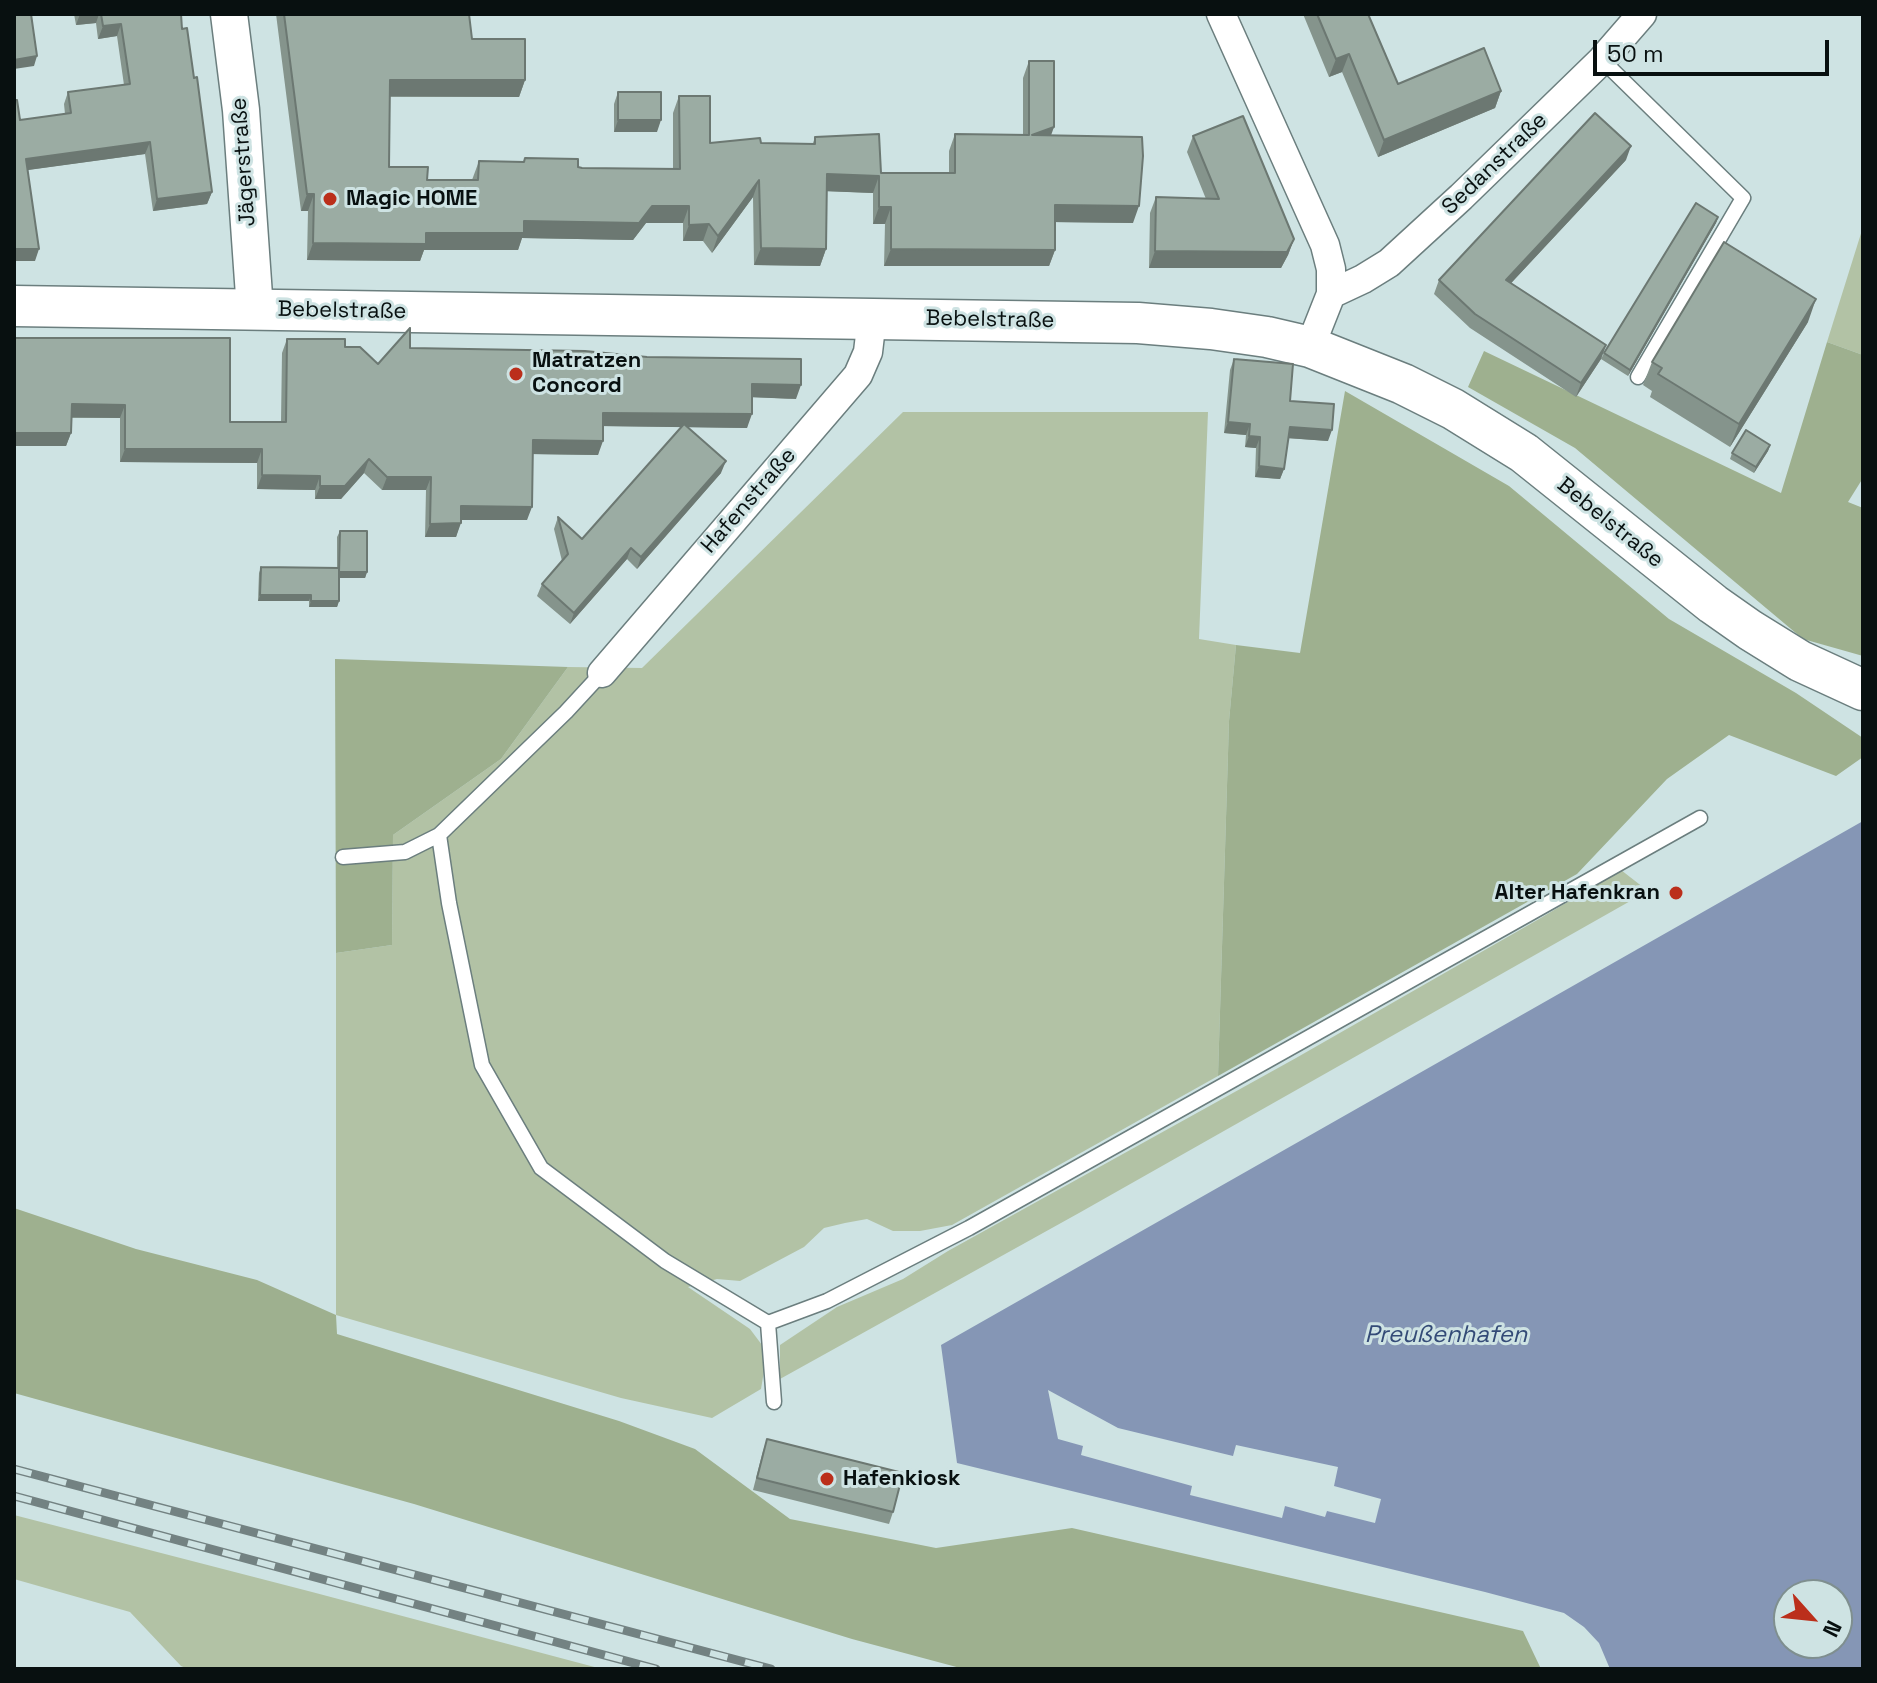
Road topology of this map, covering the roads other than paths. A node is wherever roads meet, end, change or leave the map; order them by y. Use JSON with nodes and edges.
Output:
{"nodes":[{"id":1,"x":229,"y":14,"type":"edge"},
{"id":2,"x":1221,"y":14,"type":"edge"},
{"id":3,"x":1642,"y":14,"type":"edge"},
{"id":4,"x":1602,"y":60,"type":"junction"},
{"id":5,"x":1331,"y":294,"type":"junction"},
{"id":6,"x":14,"y":306,"type":"edge"},
{"id":7,"x":255,"y":310,"type":"junction"},
{"id":8,"x":872,"y":318,"type":"junction"},
{"id":9,"x":1310,"y":347,"type":"junction"},
{"id":10,"x":1638,"y":377,"type":"dead end"},
{"id":11,"x":602,"y":673,"type":"joint"},
{"id":12,"x":1863,"y":690,"type":"edge"},
{"id":13,"x":1700,"y":818,"type":"dead end"},
{"id":14,"x":439,"y":835,"type":"junction"},
{"id":15,"x":343,"y":857,"type":"dead end"},
{"id":16,"x":768,"y":1323,"type":"junction"},
{"id":17,"x":774,"y":1402,"type":"dead end"}],
"edges":[{"from":1,"to":7,"type":"street","name":"Jägerstraße"},
{"from":2,"to":5,"type":"street"},
{"from":3,"to":4,"type":"street","name":"Sedanstraße"},
{"from":4,"to":5,"type":"street","name":"Sedanstraße"},
{"from":4,"to":10,"type":"lane"},
{"from":5,"to":9,"type":"street"},
{"from":6,"to":7,"type":"main road","name":"Bebelstraße"},
{"from":7,"to":8,"type":"main road","name":"Bebelstraße"},
{"from":8,"to":9,"type":"main road","name":"Bebelstraße"},
{"from":8,"to":11,"type":"street","name":"Hafenstraße"},
{"from":9,"to":12,"type":"main road","name":"Bebelstraße"},
{"from":11,"to":14,"type":"lane"},
{"from":13,"to":16,"type":"lane"},
{"from":14,"to":15,"type":"lane"},
{"from":14,"to":16,"type":"lane"},
{"from":16,"to":17,"type":"lane"}]}
